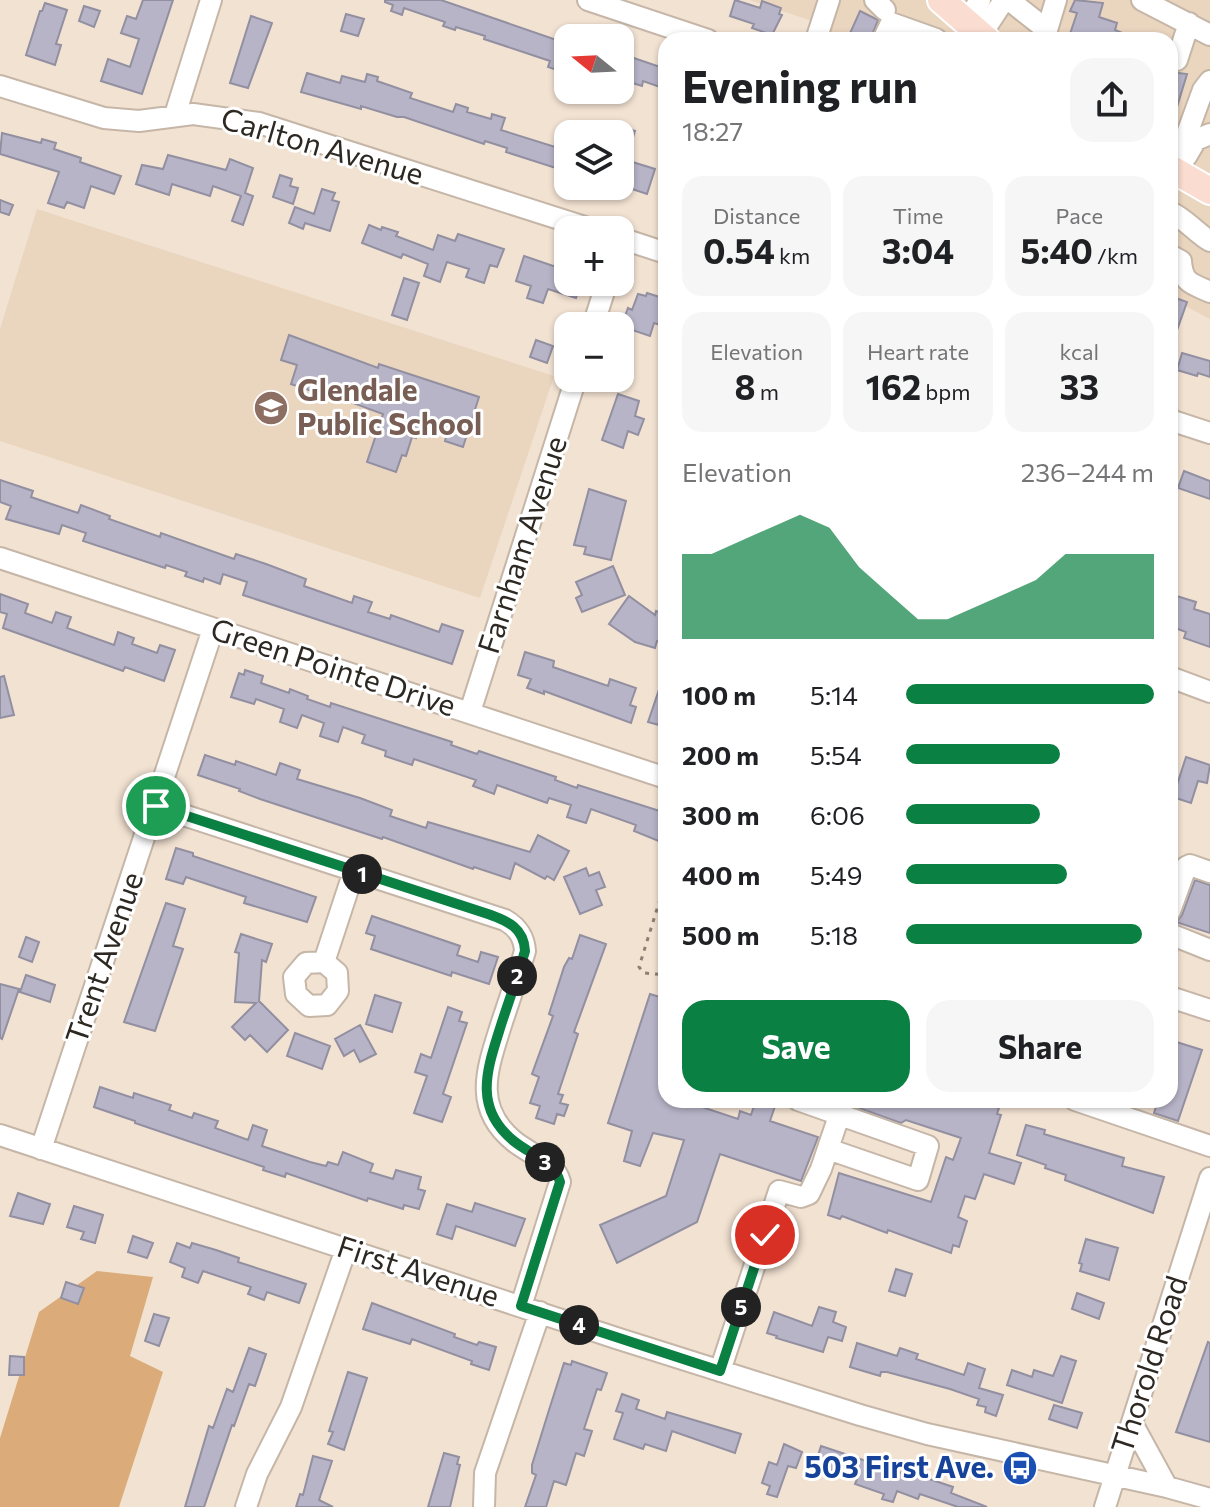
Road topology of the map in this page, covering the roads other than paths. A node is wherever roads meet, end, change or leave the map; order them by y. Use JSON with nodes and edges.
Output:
{"nodes":[{"id":1,"x":211,"y":0,"type":"edge"},
{"id":2,"x":588,"y":0,"type":"edge"},
{"id":3,"x":829,"y":0,"type":"edge"},
{"id":4,"x":1006,"y":0,"type":"edge"},
{"id":5,"x":1142,"y":0,"type":"edge"},
{"id":6,"x":1050,"y":3,"type":"edge"},
{"id":7,"x":967,"y":17,"type":"edge"},
{"id":8,"x":1189,"y":23,"type":"junction"},
{"id":9,"x":684,"y":32,"type":"edge"},
{"id":10,"x":819,"y":32,"type":"edge"},
{"id":11,"x":887,"y":32,"type":"edge"},
{"id":12,"x":916,"y":32,"type":"edge"},
{"id":13,"x":945,"y":32,"type":"edge"},
{"id":14,"x":1043,"y":32,"type":"edge"},
{"id":15,"x":1046,"y":32,"type":"edge"},
{"id":16,"x":1210,"y":35,"type":"edge"},
{"id":17,"x":1178,"y":57,"type":"edge"},
{"id":18,"x":0,"y":86,"type":"edge"},
{"id":19,"x":1208,"y":88,"type":"edge"},
{"id":20,"x":175,"y":115,"type":"junction"},
{"id":21,"x":1203,"y":135,"type":"edge"},
{"id":22,"x":1178,"y":162,"type":"edge"},
{"id":23,"x":1178,"y":172,"type":"edge"},
{"id":24,"x":1210,"y":191,"type":"edge"},
{"id":25,"x":1178,"y":216,"type":"edge"},
{"id":26,"x":554,"y":217,"type":"edge"},
{"id":27,"x":1210,"y":241,"type":"edge"},
{"id":28,"x":634,"y":243,"type":"edge"},
{"id":29,"x":658,"y":251,"type":"edge"},
{"id":30,"x":1178,"y":259,"type":"edge"},
{"id":31,"x":1210,"y":292,"type":"edge"},
{"id":32,"x":572,"y":392,"type":"edge"},
{"id":33,"x":1178,"y":423,"type":"edge"},
{"id":34,"x":1210,"y":433,"type":"edge"},
{"id":35,"x":0,"y":558,"type":"edge"},
{"id":36,"x":213,"y":629,"type":"junction"},
{"id":37,"x":1178,"y":680,"type":"edge"},
{"id":38,"x":1210,"y":692,"type":"edge"},
{"id":39,"x":470,"y":712,"type":"junction"},
{"id":40,"x":658,"y":775,"type":"edge"},
{"id":41,"x":156,"y":806,"type":"junction"},
{"id":42,"x":1186,"y":867,"type":"junction"},
{"id":43,"x":354,"y":871,"type":"junction"},
{"id":44,"x":1178,"y":872,"type":"edge"},
{"id":45,"x":1210,"y":872,"type":"edge"},
{"id":46,"x":1178,"y":889,"type":"edge"},
{"id":47,"x":1178,"y":933,"type":"edge"},
{"id":48,"x":1178,"y":936,"type":"edge"},
{"id":49,"x":1210,"y":939,"type":"edge"},
{"id":50,"x":1210,"y":950,"type":"edge"},
{"id":51,"x":324,"y":962,"type":"dead end"},
{"id":52,"x":1178,"y":1000,"type":"edge"},
{"id":53,"x":1210,"y":1010,"type":"edge"},
{"id":54,"x":818,"y":1108,"type":"edge"},
{"id":55,"x":1098,"y":1108,"type":"edge"},
{"id":56,"x":839,"y":1116,"type":"junction"},
{"id":57,"x":0,"y":1135,"type":"edge"},
{"id":58,"x":1210,"y":1146,"type":"edge"},
{"id":59,"x":41,"y":1149,"type":"junction"},
{"id":60,"x":828,"y":1149,"type":"junction"},
{"id":61,"x":1210,"y":1178,"type":"edge"},
{"id":62,"x":346,"y":1249,"type":"junction"},
{"id":63,"x":530,"y":1309,"type":"junction"},
{"id":64,"x":720,"y":1371,"type":"junction"},
{"id":65,"x":1132,"y":1423,"type":"junction"},
{"id":66,"x":1115,"y":1476,"type":"junction"},
{"id":67,"x":1167,"y":1487,"type":"junction"},
{"id":68,"x":1210,"y":1499,"type":"edge"},
{"id":69,"x":246,"y":1507,"type":"edge"},
{"id":70,"x":484,"y":1507,"type":"edge"},
{"id":71,"x":1105,"y":1507,"type":"edge"}],
"edges":[{"from":1,"to":20,"type":"street"},
{"from":2,"to":9,"type":"street"},
{"from":3,"to":10,"type":"street"},
{"from":4,"to":7,"type":"street"},
{"from":4,"to":14,"type":"street"},
{"from":5,"to":8,"type":"street"},
{"from":6,"to":15,"type":"street"},
{"from":7,"to":13,"type":"street"},
{"from":8,"to":16,"type":"street"},
{"from":8,"to":17,"type":"street"},
{"from":11,"to":12,"type":"street"},
{"from":18,"to":20,"type":"street","name":"Carlton Avenue"},
{"from":19,"to":21,"type":"street"},
{"from":20,"to":26,"type":"street","name":"Carlton Avenue"},
{"from":21,"to":22,"type":"street"},
{"from":23,"to":24,"type":"main road"},
{"from":25,"to":27,"type":"street"},
{"from":28,"to":29,"type":"street"},
{"from":30,"to":31,"type":"street"},
{"from":32,"to":39,"type":"street","name":"Farnham Avenue"},
{"from":33,"to":34,"type":"street"},
{"from":35,"to":36,"type":"street","name":"Green Pointe Drive"},
{"from":36,"to":39,"type":"street","name":"Green Pointe Drive"},
{"from":36,"to":41,"type":"street","name":"Trent Avenue"},
{"from":37,"to":38,"type":"street"},
{"from":39,"to":40,"type":"street","name":"Green Pointe Drive"},
{"from":41,"to":43,"type":"street"},
{"from":41,"to":59,"type":"street","name":"Trent Avenue"},
{"from":42,"to":44,"type":"street"},
{"from":42,"to":45,"type":"street"},
{"from":42,"to":46,"type":"street"},
{"from":43,"to":51,"type":"street"},
{"from":43,"to":63,"type":"street"},
{"from":47,"to":49,"type":"street"},
{"from":48,"to":50,"type":"street"},
{"from":52,"to":53,"type":"street"},
{"from":54,"to":56,"type":"street"},
{"from":55,"to":58,"type":"street"},
{"from":56,"to":60,"type":"street"},
{"from":56,"to":60,"type":"street"},
{"from":57,"to":59,"type":"street","name":"First Avenue"},
{"from":59,"to":62,"type":"street","name":"First Avenue"},
{"from":60,"to":64,"type":"street"},
{"from":61,"to":65,"type":"street","name":"Thorold Road"},
{"from":62,"to":63,"type":"street","name":"First Avenue"},
{"from":62,"to":69,"type":"street"},
{"from":63,"to":64,"type":"street","name":"First Avenue"},
{"from":63,"to":70,"type":"street"},
{"from":64,"to":66,"type":"street","name":"First Avenue"},
{"from":65,"to":66,"type":"street","name":"Thorold Road"},
{"from":65,"to":67,"type":"street"},
{"from":66,"to":67,"type":"street","name":"First Avenue"},
{"from":66,"to":71,"type":"street","name":"Thorold Road"},
{"from":67,"to":68,"type":"street","name":"First Avenue"}]}
